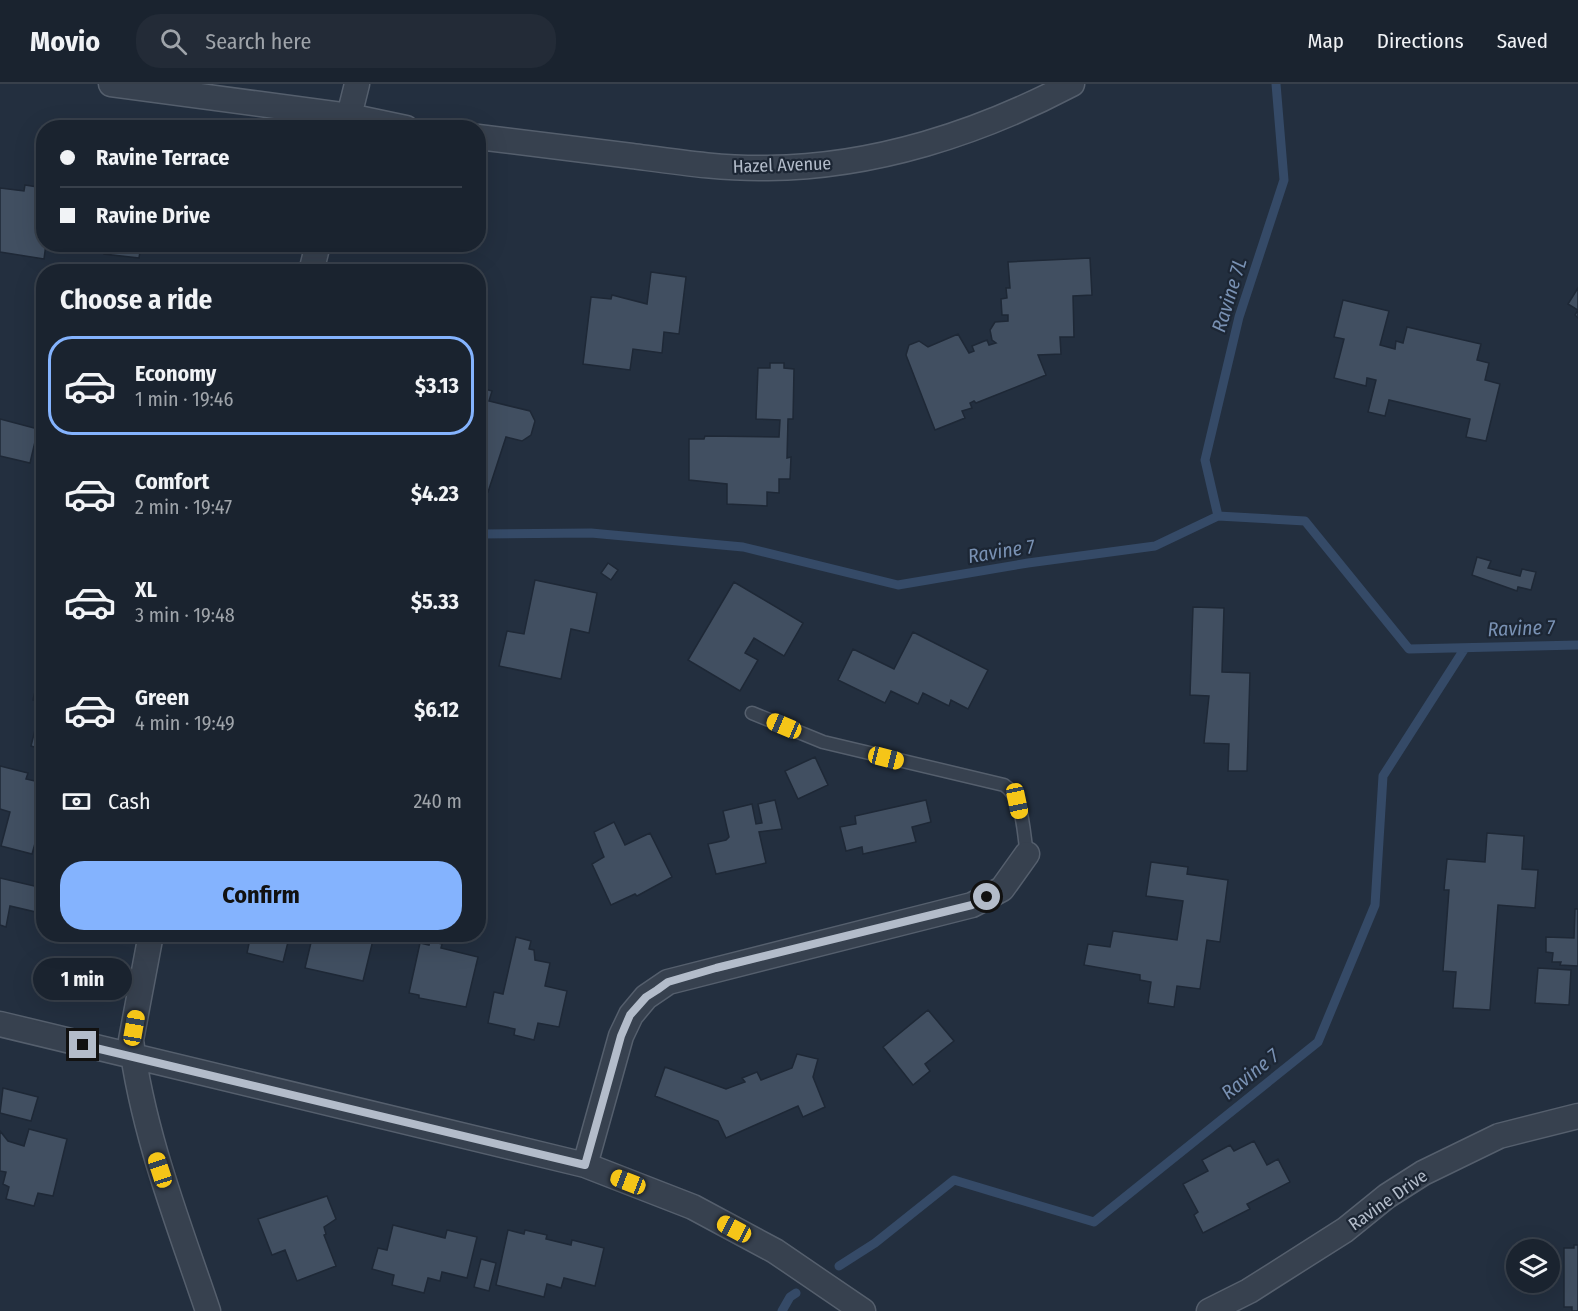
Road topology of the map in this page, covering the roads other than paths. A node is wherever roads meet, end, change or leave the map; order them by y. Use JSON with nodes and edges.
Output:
{"nodes":[{"id":1,"x":111,"y":84,"type":"edge"},
{"id":2,"x":357,"y":84,"type":"edge"},
{"id":3,"x":1072,"y":84,"type":"edge"},
{"id":4,"x":336,"y":120,"type":"edge"},
{"id":5,"x":348,"y":120,"type":"edge"},
{"id":6,"x":486,"y":138,"type":"edge"},
{"id":7,"x":752,"y":713,"type":"dead end"},
{"id":8,"x":1028,"y":854,"type":"joint"},
{"id":9,"x":149,"y":942,"type":"edge"},
{"id":10,"x":0,"y":1024,"type":"edge"},
{"id":11,"x":134,"y":1057,"type":"junction"},
{"id":12,"x":1578,"y":1116,"type":"edge"},
{"id":13,"x":585,"y":1165,"type":"junction"},
{"id":14,"x":208,"y":1311,"type":"edge"},
{"id":15,"x":863,"y":1311,"type":"edge"},
{"id":16,"x":1209,"y":1311,"type":"edge"}],
"edges":[{"from":1,"to":4,"type":"street"},
{"from":2,"to":5,"type":"street"},
{"from":3,"to":6,"type":"street","name":"Hazel Avenue"},
{"from":7,"to":8,"type":"lane"},
{"from":8,"to":13,"type":"street"},
{"from":9,"to":11,"type":"street"},
{"from":10,"to":11,"type":"street"},
{"from":11,"to":13,"type":"street"},
{"from":11,"to":14,"type":"street"},
{"from":12,"to":16,"type":"street","name":"Ravine Drive"},
{"from":13,"to":15,"type":"street"}]}
